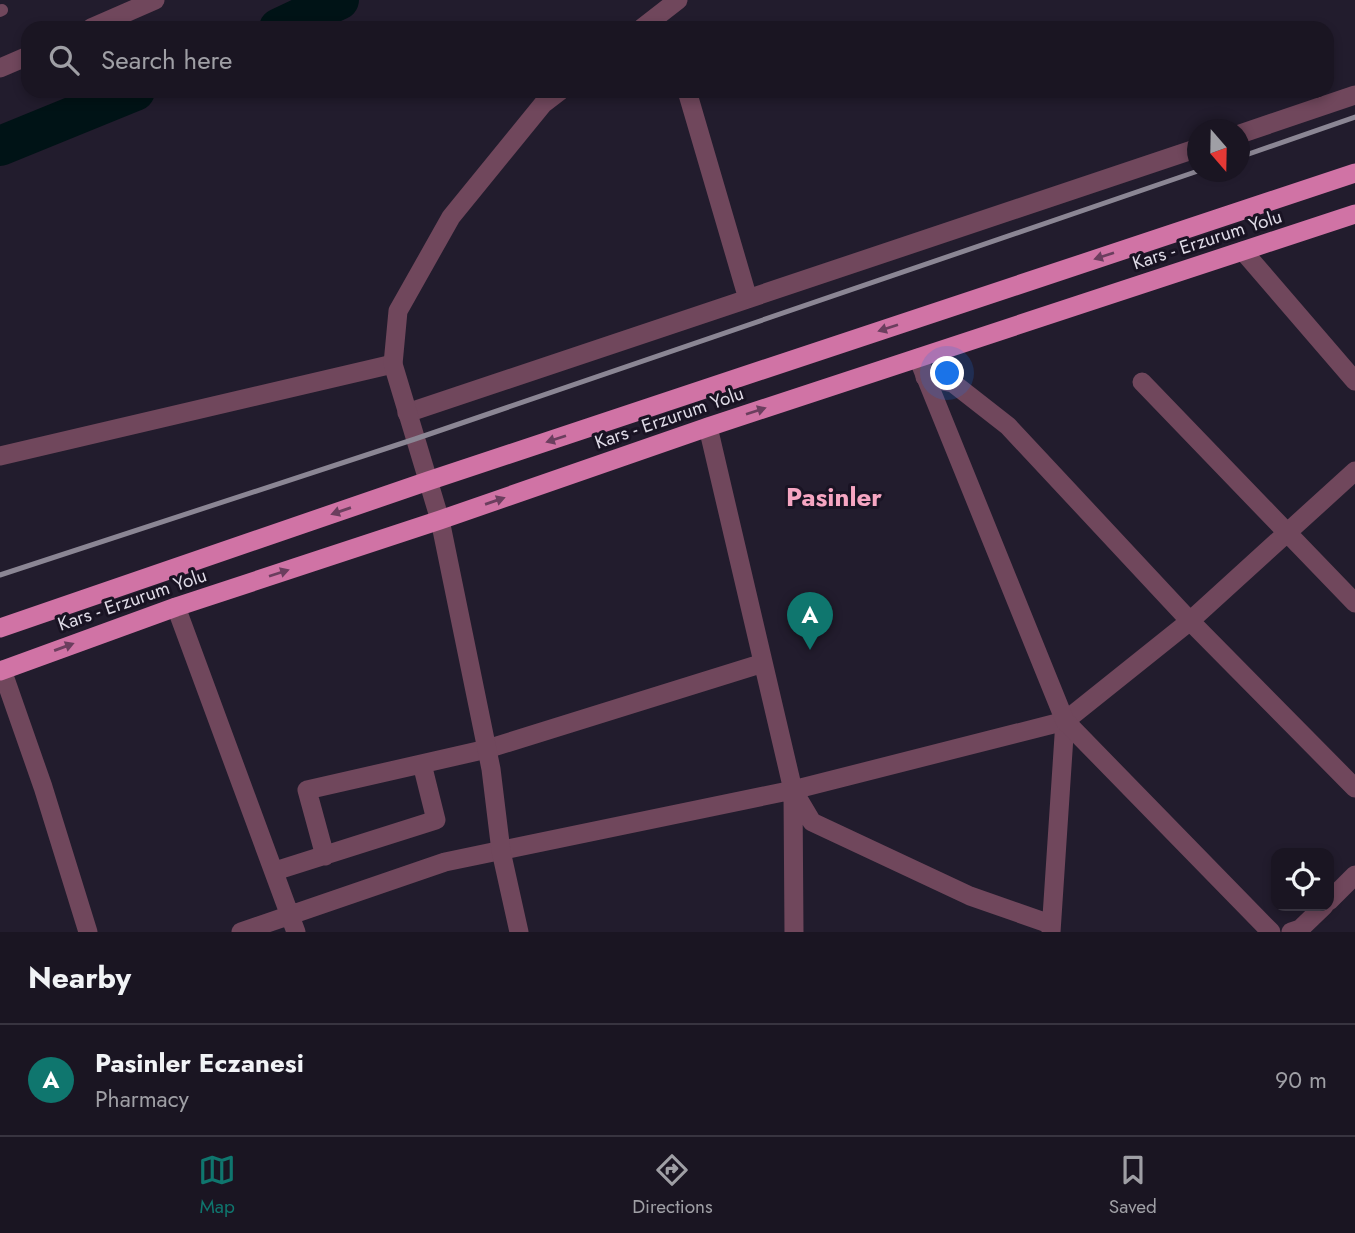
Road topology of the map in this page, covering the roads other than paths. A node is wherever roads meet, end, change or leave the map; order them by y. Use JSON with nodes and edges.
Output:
{"nodes":[{"id":1,"x":155,"y":0,"type":"edge"},
{"id":2,"x":678,"y":0,"type":"edge"},
{"id":3,"x":107,"y":21,"type":"edge"},
{"id":4,"x":663,"y":21,"type":"edge"},
{"id":5,"x":21,"y":59,"type":"edge"},
{"id":6,"x":0,"y":68,"type":"edge"},
{"id":7,"x":1355,"y":95,"type":"edge"},
{"id":8,"x":551,"y":98,"type":"edge"},
{"id":9,"x":689,"y":98,"type":"edge"},
{"id":10,"x":1250,"y":131,"type":"edge"},
{"id":11,"x":1187,"y":152,"type":"edge"},
{"id":12,"x":1355,"y":173,"type":"edge"},
{"id":13,"x":1355,"y":214,"type":"edge"},
{"id":14,"x":1243,"y":251,"type":"junction"},
{"id":15,"x":748,"y":299,"type":"junction"},
{"id":16,"x":918,"y":358,"type":"junction"},
{"id":17,"x":393,"y":364,"type":"junction"},
{"id":18,"x":925,"y":377,"type":"junction"},
{"id":19,"x":1142,"y":382,"type":"dead end"},
{"id":20,"x":1355,"y":382,"type":"edge"},
{"id":21,"x":407,"y":413,"type":"junction"},
{"id":22,"x":708,"y":427,"type":"junction"},
{"id":23,"x":0,"y":456,"type":"edge"},
{"id":24,"x":1355,"y":471,"type":"edge"},
{"id":25,"x":428,"y":481,"type":"junction"},
{"id":26,"x":440,"y":520,"type":"junction"},
{"id":27,"x":1288,"y":533,"type":"junction"},
{"id":28,"x":1355,"y":603,"type":"edge"},
{"id":29,"x":176,"y":607,"type":"junction"},
{"id":30,"x":1190,"y":621,"type":"junction"},
{"id":31,"x":0,"y":628,"type":"edge"},
{"id":32,"x":763,"y":663,"type":"junction"},
{"id":33,"x":1,"y":670,"type":"edge"},
{"id":34,"x":1065,"y":721,"type":"junction"},
{"id":35,"x":487,"y":749,"type":"junction"},
{"id":36,"x":422,"y":764,"type":"junction"},
{"id":37,"x":1355,"y":788,"type":"edge"},
{"id":38,"x":793,"y":790,"type":"junction"},
{"id":39,"x":501,"y":851,"type":"junction"},
{"id":40,"x":325,"y":856,"type":"junction"},
{"id":41,"x":275,"y":871,"type":"junction"},
{"id":42,"x":1355,"y":874,"type":"edge"},
{"id":43,"x":1334,"y":896,"type":"edge"},
{"id":44,"x":1319,"y":911,"type":"edge"},
{"id":45,"x":294,"y":924,"type":"edge"},
{"id":46,"x":1051,"y":928,"type":"edge"},
{"id":47,"x":88,"y":932,"type":"edge"},
{"id":48,"x":241,"y":932,"type":"edge"},
{"id":49,"x":519,"y":932,"type":"edge"},
{"id":50,"x":794,"y":932,"type":"edge"},
{"id":51,"x":1271,"y":932,"type":"edge"},
{"id":52,"x":1291,"y":932,"type":"edge"}],
"edges":[{"from":1,"to":3,"type":"street"},
{"from":2,"to":4,"type":"street"},
{"from":5,"to":6,"type":"street"},
{"from":7,"to":10,"type":"street"},
{"from":8,"to":17,"type":"street"},
{"from":9,"to":15,"type":"street"},
{"from":11,"to":15,"type":"street"},
{"from":12,"to":25,"type":"highway","name":"Kars - Erzurum Yolu","one_way":true},
{"from":13,"to":14,"type":"highway","name":"Kars - Erzurum Yolu"},
{"from":14,"to":16,"type":"highway","name":"Kars - Erzurum Yolu"},
{"from":14,"to":20,"type":"street"},
{"from":15,"to":21,"type":"street"},
{"from":16,"to":18,"type":"street"},
{"from":22,"to":16,"type":"highway","name":"Kars - Erzurum Yolu","one_way":true},
{"from":17,"to":21,"type":"street"},
{"from":17,"to":23,"type":"street"},
{"from":18,"to":30,"type":"street"},
{"from":18,"to":34,"type":"street"},
{"from":19,"to":27,"type":"street"},
{"from":21,"to":25,"type":"street"},
{"from":26,"to":22,"type":"highway","name":"Kars - Erzurum Yolu","one_way":true},
{"from":22,"to":32,"type":"street"},
{"from":24,"to":27,"type":"street"},
{"from":25,"to":26,"type":"street"},
{"from":25,"to":31,"type":"highway","name":"Kars - Erzurum Yolu","one_way":true},
{"from":29,"to":26,"type":"highway","name":"Kars - Erzurum Yolu","one_way":true},
{"from":26,"to":35,"type":"street"},
{"from":27,"to":28,"type":"street"},
{"from":27,"to":30,"type":"street"},
{"from":33,"to":29,"type":"highway","name":"Kars - Erzurum Yolu","one_way":true},
{"from":29,"to":41,"type":"street"},
{"from":30,"to":34,"type":"street"},
{"from":30,"to":37,"type":"street"},
{"from":32,"to":35,"type":"street"},
{"from":32,"to":38,"type":"street"},
{"from":33,"to":47,"type":"street"},
{"from":34,"to":38,"type":"street"},
{"from":34,"to":46,"type":"street"},
{"from":34,"to":51,"type":"street"},
{"from":35,"to":36,"type":"street"},
{"from":35,"to":39,"type":"street"},
{"from":36,"to":40,"type":"street"},
{"from":36,"to":40,"type":"street"},
{"from":38,"to":39,"type":"street"},
{"from":38,"to":46,"type":"street"},
{"from":38,"to":50,"type":"street"},
{"from":39,"to":45,"type":"street"},
{"from":39,"to":49,"type":"street"},
{"from":40,"to":41,"type":"street"},
{"from":41,"to":45,"type":"street"},
{"from":42,"to":43,"type":"street"},
{"from":44,"to":52,"type":"street"},
{"from":45,"to":48,"type":"street"}]}
